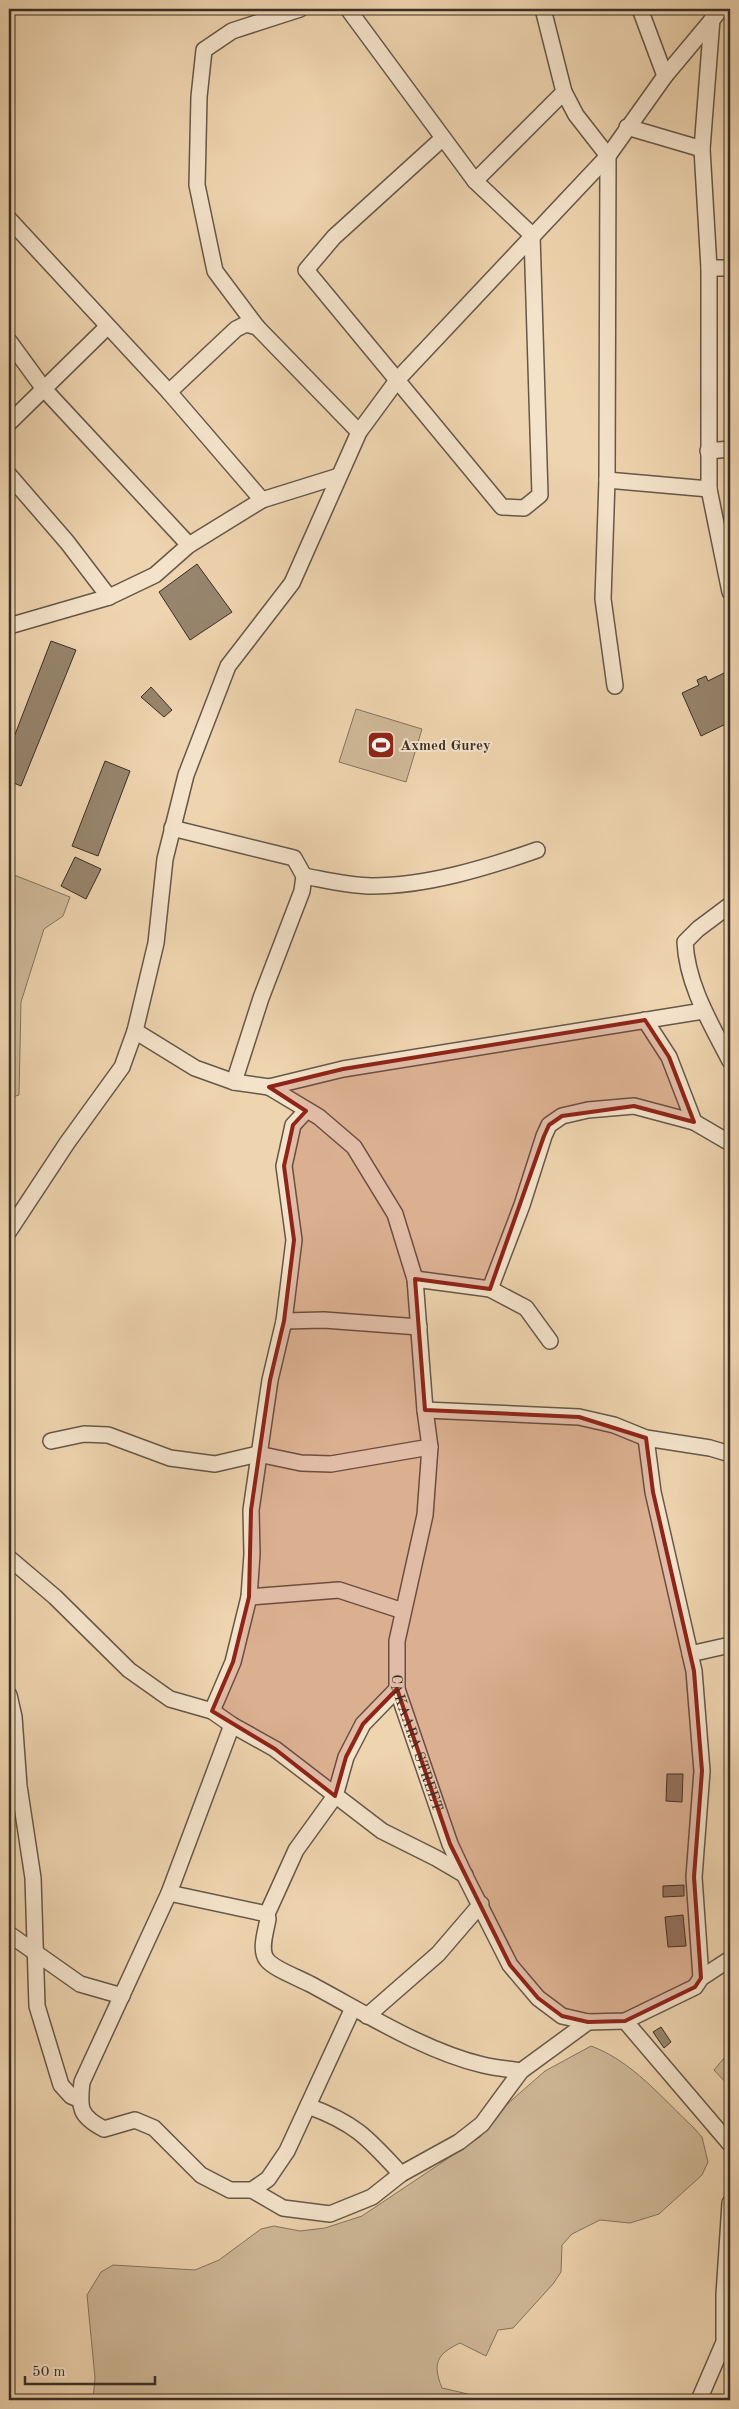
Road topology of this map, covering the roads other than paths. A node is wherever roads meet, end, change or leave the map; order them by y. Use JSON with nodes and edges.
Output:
{"nodes":[{"id":1,"x":300,"y":9,"type":"edge"},
{"id":2,"x":348,"y":9,"type":"edge"},
{"id":3,"x":543,"y":9,"type":"edge"},
{"id":4,"x":640,"y":9,"type":"edge"},
{"id":5,"x":717,"y":14,"type":"edge"},
{"id":6,"x":665,"y":76,"type":"junction"},
{"id":7,"x":564,"y":92,"type":"junction"},
{"id":8,"x":627,"y":127,"type":"junction"},
{"id":9,"x":443,"y":138,"type":"junction"},
{"id":10,"x":702,"y":149,"type":"junction"},
{"id":11,"x":608,"y":156,"type":"junction"},
{"id":12,"x":475,"y":181,"type":"junction"},
{"id":13,"x":9,"y":219,"type":"edge"},
{"id":14,"x":532,"y":235,"type":"junction"},
{"id":15,"x":709,"y":268,"type":"junction"},
{"id":16,"x":730,"y":268,"type":"edge"},
{"id":17,"x":107,"y":327,"type":"junction"},
{"id":18,"x":257,"y":327,"type":"junction"},
{"id":19,"x":9,"y":341,"type":"edge"},
{"id":20,"x":398,"y":379,"type":"junction"},
{"id":21,"x":44,"y":389,"type":"junction"},
{"id":22,"x":169,"y":392,"type":"junction"},
{"id":23,"x":9,"y":423,"type":"edge"},
{"id":24,"x":359,"y":432,"type":"junction"},
{"id":25,"x":730,"y":449,"type":"edge"},
{"id":26,"x":708,"y":451,"type":"junction"},
{"id":27,"x":9,"y":475,"type":"edge"},
{"id":28,"x":339,"y":476,"type":"junction"},
{"id":29,"x":607,"y":480,"type":"junction"},
{"id":30,"x":709,"y":488,"type":"junction"},
{"id":31,"x":262,"y":500,"type":"junction"},
{"id":32,"x":189,"y":545,"type":"junction"},
{"id":33,"x":730,"y":592,"type":"edge"},
{"id":34,"x":110,"y":597,"type":"junction"},
{"id":35,"x":9,"y":626,"type":"edge"},
{"id":36,"x":615,"y":686,"type":"dead end"},
{"id":37,"x":172,"y":828,"type":"junction"},
{"id":38,"x":536,"y":850,"type":"dead end"},
{"id":39,"x":304,"y":876,"type":"junction"},
{"id":40,"x":730,"y":905,"type":"edge"},
{"id":41,"x":703,"y":1010,"type":"junction"},
{"id":42,"x":646,"y":1020,"type":"junction"},
{"id":43,"x":135,"y":1031,"type":"junction"},
{"id":44,"x":730,"y":1061,"type":"edge"},
{"id":45,"x":234,"y":1082,"type":"junction"},
{"id":46,"x":269,"y":1087,"type":"junction"},
{"id":47,"x":306,"y":1110,"type":"junction"},
{"id":48,"x":694,"y":1122,"type":"junction"},
{"id":49,"x":730,"y":1143,"type":"edge"},
{"id":50,"x":9,"y":1231,"type":"edge"},
{"id":51,"x":415,"y":1279,"type":"junction"},
{"id":52,"x":490,"y":1289,"type":"junction"},
{"id":53,"x":284,"y":1321,"type":"junction"},
{"id":54,"x":419,"y":1326,"type":"junction"},
{"id":55,"x":550,"y":1341,"type":"dead end"},
{"id":56,"x":425,"y":1410,"type":"junction"},
{"id":57,"x":646,"y":1438,"type":"junction"},
{"id":58,"x":51,"y":1441,"type":"dead end"},
{"id":59,"x":430,"y":1447,"type":"junction"},
{"id":60,"x":258,"y":1454,"type":"junction"},
{"id":61,"x":730,"y":1454,"type":"edge"},
{"id":62,"x":9,"y":1558,"type":"edge"},
{"id":63,"x":249,"y":1597,"type":"junction"},
{"id":64,"x":403,"y":1611,"type":"junction"},
{"id":65,"x":730,"y":1645,"type":"edge"},
{"id":66,"x":690,"y":1654,"type":"junction"},
{"id":67,"x":397,"y":1689,"type":"junction"},
{"id":68,"x":9,"y":1695,"type":"edge"},
{"id":69,"x":212,"y":1711,"type":"junction"},
{"id":70,"x":232,"y":1725,"type":"junction"},
{"id":71,"x":335,"y":1796,"type":"junction"},
{"id":72,"x":465,"y":1876,"type":"junction"},
{"id":73,"x":169,"y":1893,"type":"junction"},
{"id":74,"x":480,"y":1904,"type":"junction"},
{"id":75,"x":267,"y":1914,"type":"junction"},
{"id":76,"x":9,"y":1934,"type":"edge"},
{"id":77,"x":34,"y":1952,"type":"junction"},
{"id":78,"x":730,"y":1959,"type":"edge"},
{"id":79,"x":702,"y":1978,"type":"junction"},
{"id":80,"x":122,"y":1996,"type":"junction"},
{"id":81,"x":353,"y":2008,"type":"junction"},
{"id":82,"x":367,"y":2016,"type":"junction"},
{"id":83,"x":625,"y":2021,"type":"junction"},
{"id":84,"x":588,"y":2022,"type":"junction"},
{"id":85,"x":521,"y":2072,"type":"junction"},
{"id":86,"x":80,"y":2100,"type":"junction"},
{"id":87,"x":308,"y":2106,"type":"junction"},
{"id":88,"x":730,"y":2144,"type":"edge"},
{"id":89,"x":401,"y":2174,"type":"junction"},
{"id":90,"x":252,"y":2190,"type":"junction"},
{"id":91,"x":730,"y":2203,"type":"edge"},
{"id":92,"x":727,"y":2342,"type":"edge"},
{"id":93,"x":699,"y":2400,"type":"edge"}],
"edges":[{"from":1,"to":18,"type":"street"},
{"from":2,"to":9,"type":"street"},
{"from":3,"to":7,"type":"street"},
{"from":4,"to":6,"type":"street"},
{"from":5,"to":6,"type":"street"},
{"from":5,"to":10,"type":"street"},
{"from":6,"to":8,"type":"street"},
{"from":7,"to":11,"type":"street"},
{"from":7,"to":12,"type":"street"},
{"from":8,"to":10,"type":"street"},
{"from":8,"to":11,"type":"street"},
{"from":9,"to":12,"type":"street"},
{"from":9,"to":20,"type":"street"},
{"from":10,"to":15,"type":"street"},
{"from":11,"to":14,"type":"street"},
{"from":11,"to":29,"type":"street"},
{"from":12,"to":14,"type":"street"},
{"from":13,"to":17,"type":"street"},
{"from":14,"to":20,"type":"street"},
{"from":14,"to":20,"type":"street"},
{"from":15,"to":16,"type":"street"},
{"from":15,"to":26,"type":"street"},
{"from":17,"to":21,"type":"street"},
{"from":17,"to":22,"type":"street"},
{"from":18,"to":22,"type":"street"},
{"from":18,"to":24,"type":"street"},
{"from":19,"to":21,"type":"street"},
{"from":20,"to":24,"type":"street"},
{"from":21,"to":23,"type":"street"},
{"from":21,"to":32,"type":"street"},
{"from":22,"to":31,"type":"street"},
{"from":24,"to":28,"type":"street"},
{"from":25,"to":26,"type":"street"},
{"from":26,"to":30,"type":"street"},
{"from":27,"to":34,"type":"street"},
{"from":28,"to":31,"type":"street"},
{"from":28,"to":37,"type":"street"},
{"from":29,"to":30,"type":"street"},
{"from":29,"to":36,"type":"street"},
{"from":30,"to":33,"type":"street"},
{"from":31,"to":32,"type":"street"},
{"from":32,"to":34,"type":"street"},
{"from":34,"to":35,"type":"street"},
{"from":37,"to":39,"type":"street"},
{"from":37,"to":43,"type":"street"},
{"from":38,"to":39,"type":"street"},
{"from":39,"to":45,"type":"street"},
{"from":40,"to":41,"type":"street"},
{"from":41,"to":42,"type":"street"},
{"from":41,"to":44,"type":"street"},
{"from":42,"to":46,"type":"street"},
{"from":42,"to":48,"type":"street"},
{"from":43,"to":45,"type":"street"},
{"from":43,"to":50,"type":"street"},
{"from":45,"to":46,"type":"street"},
{"from":46,"to":47,"type":"street","name":"CAKAARA STREET"},
{"from":47,"to":51,"type":"street","name":"CAKAARA STREET"},
{"from":47,"to":53,"type":"street"},
{"from":48,"to":49,"type":"street"},
{"from":48,"to":52,"type":"street"},
{"from":51,"to":52,"type":"street"},
{"from":51,"to":54,"type":"street","name":"CAKAARA STREET"},
{"from":52,"to":55,"type":"street"},
{"from":53,"to":54,"type":"street"},
{"from":53,"to":60,"type":"street"},
{"from":54,"to":56,"type":"street","name":"CAKAARA STREET"},
{"from":56,"to":57,"type":"street"},
{"from":56,"to":59,"type":"street","name":"CAKAARA STREET"},
{"from":57,"to":61,"type":"street"},
{"from":57,"to":66,"type":"street"},
{"from":58,"to":60,"type":"street"},
{"from":59,"to":60,"type":"street"},
{"from":59,"to":64,"type":"street","name":"CAKAARA STREET"},
{"from":60,"to":63,"type":"street"},
{"from":62,"to":69,"type":"street"},
{"from":63,"to":64,"type":"street"},
{"from":63,"to":69,"type":"street"},
{"from":64,"to":67,"type":"street","name":"CAKAARA STREET"},
{"from":65,"to":66,"type":"street"},
{"from":66,"to":79,"type":"street"},
{"from":67,"to":71,"type":"street"},
{"from":67,"to":72,"type":"street","name":"CAKAARA STREET"},
{"from":68,"to":77,"type":"street"},
{"from":69,"to":70,"type":"street"},
{"from":70,"to":71,"type":"street"},
{"from":70,"to":73,"type":"street"},
{"from":71,"to":72,"type":"street"},
{"from":71,"to":75,"type":"street"},
{"from":72,"to":74,"type":"street","name":"CAKAARA STREET"},
{"from":73,"to":75,"type":"street"},
{"from":73,"to":80,"type":"street"},
{"from":74,"to":82,"type":"street"},
{"from":74,"to":84,"type":"street","name":"CAKAARA STREET"},
{"from":75,"to":81,"type":"street"},
{"from":76,"to":77,"type":"street"},
{"from":77,"to":80,"type":"street"},
{"from":77,"to":86,"type":"street"},
{"from":78,"to":79,"type":"street"},
{"from":79,"to":83,"type":"street"},
{"from":80,"to":86,"type":"street"},
{"from":81,"to":82,"type":"street"},
{"from":81,"to":87,"type":"street"},
{"from":82,"to":85,"type":"street"},
{"from":83,"to":84,"type":"street","name":"CAKAARA STREET"},
{"from":83,"to":88,"type":"street"},
{"from":84,"to":85,"type":"street"},
{"from":85,"to":89,"type":"street"},
{"from":86,"to":90,"type":"street"},
{"from":87,"to":89,"type":"street"},
{"from":87,"to":90,"type":"street"},
{"from":89,"to":90,"type":"street"},
{"from":91,"to":92,"type":"street"},
{"from":92,"to":93,"type":"street"}]}
